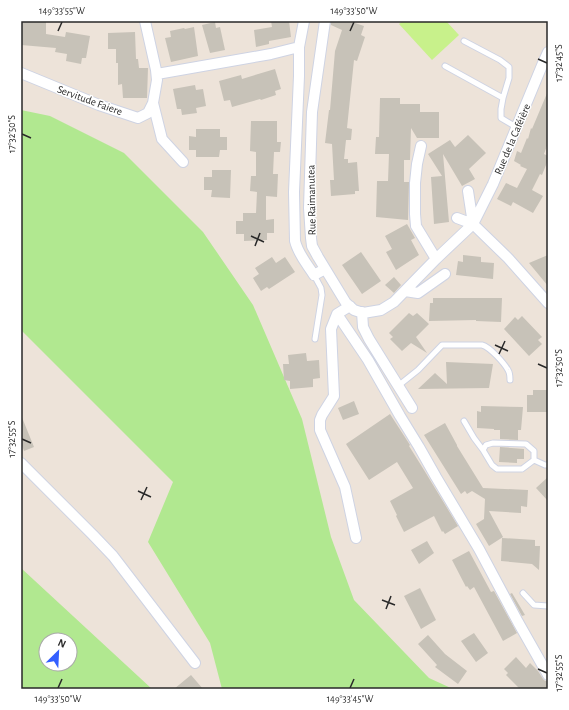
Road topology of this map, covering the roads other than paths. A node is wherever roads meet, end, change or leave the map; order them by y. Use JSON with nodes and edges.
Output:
{"nodes":[{"id":1,"x":145,"y":21,"type":"edge"},
{"id":2,"x":304,"y":21,"type":"edge"},
{"id":3,"x":320,"y":21,"type":"edge"},
{"id":4,"x":325,"y":21,"type":"edge"},
{"id":5,"x":323,"y":32,"type":"junction"},
{"id":6,"x":464,"y":41,"type":"dead end"},
{"id":7,"x":299,"y":47,"type":"junction"},
{"id":8,"x":548,"y":52,"type":"edge"},
{"id":9,"x":445,"y":66,"type":"dead end"},
{"id":10,"x":21,"y":73,"type":"edge"},
{"id":11,"x":157,"y":74,"type":"junction"},
{"id":12,"x":503,"y":98,"type":"junction"},
{"id":13,"x":153,"y":103,"type":"junction"},
{"id":14,"x":516,"y":127,"type":"junction"},
{"id":15,"x":421,"y":146,"type":"dead end"},
{"id":16,"x":183,"y":162,"type":"dead end"},
{"id":17,"x":468,"y":192,"type":"dead end"},
{"id":18,"x":457,"y":218,"type":"dead end"},
{"id":19,"x":473,"y":224,"type":"junction"},
{"id":20,"x":436,"y":259,"type":"junction"},
{"id":21,"x":325,"y":269,"type":"junction"},
{"id":22,"x":445,"y":274,"type":"dead end"},
{"id":23,"x":314,"y":275,"type":"junction"},
{"id":24,"x":405,"y":291,"type":"junction"},
{"id":25,"x":548,"y":303,"type":"edge"},
{"id":26,"x":350,"y":306,"type":"junction"},
{"id":27,"x":362,"y":312,"type":"junction"},
{"id":28,"x":337,"y":314,"type":"junction"},
{"id":29,"x":315,"y":339,"type":"dead end"},
{"id":30,"x":510,"y":380,"type":"dead end"},
{"id":31,"x":398,"y":386,"type":"junction"},
{"id":32,"x":412,"y":408,"type":"dead end"},
{"id":33,"x":464,"y":421,"type":"dead end"},
{"id":34,"x":483,"y":450,"type":"junction"},
{"id":35,"x":534,"y":460,"type":"junction"},
{"id":36,"x":21,"y":463,"type":"edge"},
{"id":37,"x":548,"y":465,"type":"edge"},
{"id":38,"x":356,"y":538,"type":"dead end"},
{"id":39,"x":523,"y":593,"type":"dead end"},
{"id":40,"x":548,"y":606,"type":"edge"},
{"id":41,"x":195,"y":663,"type":"dead end"},
{"id":42,"x":548,"y":675,"type":"edge"}],
"edges":[{"from":1,"to":11,"type":"street"},
{"from":2,"to":7,"type":"street"},
{"from":3,"to":5,"type":"street"},
{"from":4,"to":5,"type":"street","name":"Rue Raimanutea"},
{"from":5,"to":21,"type":"street","name":"Rue Raimanutea"},
{"from":6,"to":12,"type":"lane"},
{"from":7,"to":11,"type":"street"},
{"from":7,"to":23,"type":"street"},
{"from":8,"to":14,"type":"street","name":"Rue de la Caféière"},
{"from":9,"to":12,"type":"lane"},
{"from":10,"to":13,"type":"street","name":"Servitude Faiere"},
{"from":11,"to":13,"type":"street"},
{"from":12,"to":14,"type":"lane"},
{"from":13,"to":16,"type":"street"},
{"from":14,"to":19,"type":"street","name":"Rue de la Caféière"},
{"from":15,"to":20,"type":"street"},
{"from":17,"to":19,"type":"street"},
{"from":18,"to":19,"type":"street"},
{"from":19,"to":20,"type":"street"},
{"from":19,"to":25,"type":"street"},
{"from":20,"to":24,"type":"street"},
{"from":21,"to":23,"type":"street"},
{"from":21,"to":26,"type":"street","name":"Rue Raimanutea"},
{"from":22,"to":24,"type":"street"},
{"from":23,"to":29,"type":"lane"},
{"from":24,"to":27,"type":"street"},
{"from":26,"to":27,"type":"street","name":"Rue Raimanutea"},
{"from":26,"to":28,"type":"street"},
{"from":27,"to":31,"type":"street"},
{"from":28,"to":38,"type":"street"},
{"from":28,"to":42,"type":"street"},
{"from":30,"to":31,"type":"lane"},
{"from":31,"to":32,"type":"street"},
{"from":33,"to":34,"type":"lane"},
{"from":34,"to":35,"type":"lane"},
{"from":34,"to":35,"type":"lane"},
{"from":35,"to":37,"type":"lane"},
{"from":36,"to":41,"type":"street"},
{"from":39,"to":40,"type":"lane"}]}
